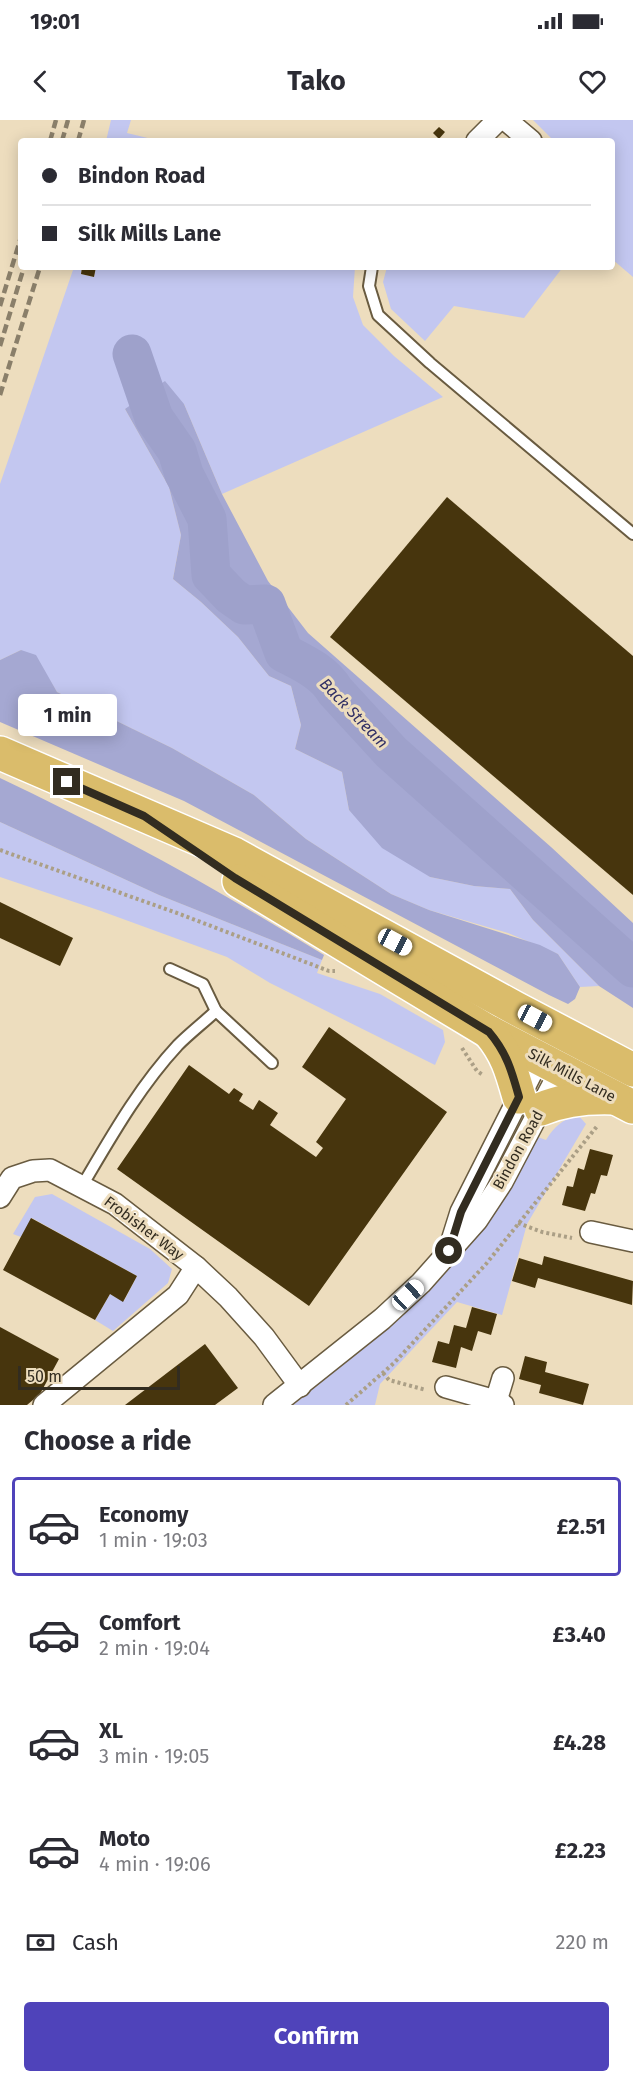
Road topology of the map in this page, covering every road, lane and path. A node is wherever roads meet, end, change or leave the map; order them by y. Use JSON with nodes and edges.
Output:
{"nodes":[{"id":1,"x":492,"y":125,"type":"edge"},
{"id":2,"x":524,"y":138,"type":"edge"},
{"id":3,"x":372,"y":270,"type":"edge"},
{"id":4,"x":633,"y":534,"type":"edge"},
{"id":5,"x":0,"y":753,"type":"edge"},
{"id":6,"x":144,"y":816,"type":"junction"},
{"id":7,"x":0,"y":850,"type":"edge"},
{"id":8,"x":364,"y":958,"type":"junction"},
{"id":9,"x":170,"y":969,"type":"dead end"},
{"id":10,"x":216,"y":1011,"type":"junction"},
{"id":11,"x":489,"y":1032,"type":"junction"},
{"id":12,"x":565,"y":1035,"type":"junction"},
{"id":13,"x":272,"y":1063,"type":"dead end"},
{"id":14,"x":550,"y":1064,"type":"junction"},
{"id":15,"x":633,"y":1070,"type":"edge"},
{"id":16,"x":530,"y":1103,"type":"junction"},
{"id":17,"x":616,"y":1109,"type":"edge"},
{"id":18,"x":82,"y":1186,"type":"junction"},
{"id":19,"x":0,"y":1197,"type":"edge"},
{"id":20,"x":518,"y":1223,"type":"junction"},
{"id":21,"x":591,"y":1232,"type":"joint"},
{"id":22,"x":633,"y":1241,"type":"edge"},
{"id":23,"x":196,"y":1267,"type":"junction"},
{"id":24,"x":383,"y":1373,"type":"junction"},
{"id":25,"x":503,"y":1378,"type":"dead end"},
{"id":26,"x":300,"y":1386,"type":"junction"},
{"id":27,"x":446,"y":1387,"type":"joint"},
{"id":28,"x":500,"y":1403,"type":"edge"},
{"id":29,"x":44,"y":1405,"type":"edge"},
{"id":30,"x":274,"y":1405,"type":"edge"},
{"id":31,"x":346,"y":1405,"type":"edge"}],
"edges":[{"from":1,"to":2,"type":"street"},
{"from":3,"to":4,"type":"lane"},
{"from":5,"to":6,"type":"main road","name":"Silk Mills Lane"},
{"from":6,"to":8,"type":"main road","name":"Silk Mills Lane"},
{"from":6,"to":12,"type":"main road","name":"Silk Mills Lane"},
{"from":7,"to":8,"type":"path"},
{"from":8,"to":11,"type":"main road","name":"Silk Mills Lane"},
{"from":9,"to":10,"type":"lane"},
{"from":10,"to":13,"type":"lane"},
{"from":10,"to":18,"type":"lane"},
{"from":11,"to":14,"type":"main road","name":"Silk Mills Lane"},
{"from":11,"to":16,"type":"main road"},
{"from":12,"to":14,"type":"street","name":"Bindon Road"},
{"from":12,"to":15,"type":"main road","name":"Silk Mills Lane"},
{"from":14,"to":16,"type":"street","name":"Bindon Road"},
{"from":14,"to":17,"type":"main road","name":"Silk Mills Lane"},
{"from":16,"to":17,"type":"main road"},
{"from":16,"to":26,"type":"street","name":"Bindon Road"},
{"from":17,"to":20,"type":"path"},
{"from":18,"to":19,"type":"street","name":"Frobisher Way"},
{"from":18,"to":23,"type":"street","name":"Frobisher Way"},
{"from":20,"to":21,"type":"path"},
{"from":20,"to":24,"type":"path"},
{"from":21,"to":22,"type":"street"},
{"from":23,"to":26,"type":"street","name":"Frobisher Way"},
{"from":23,"to":29,"type":"street","name":"Frobisher Way"},
{"from":24,"to":27,"type":"path"},
{"from":24,"to":31,"type":"path"},
{"from":25,"to":28,"type":"street"},
{"from":26,"to":30,"type":"street","name":"Bindon Road"},
{"from":27,"to":28,"type":"street"}]}
